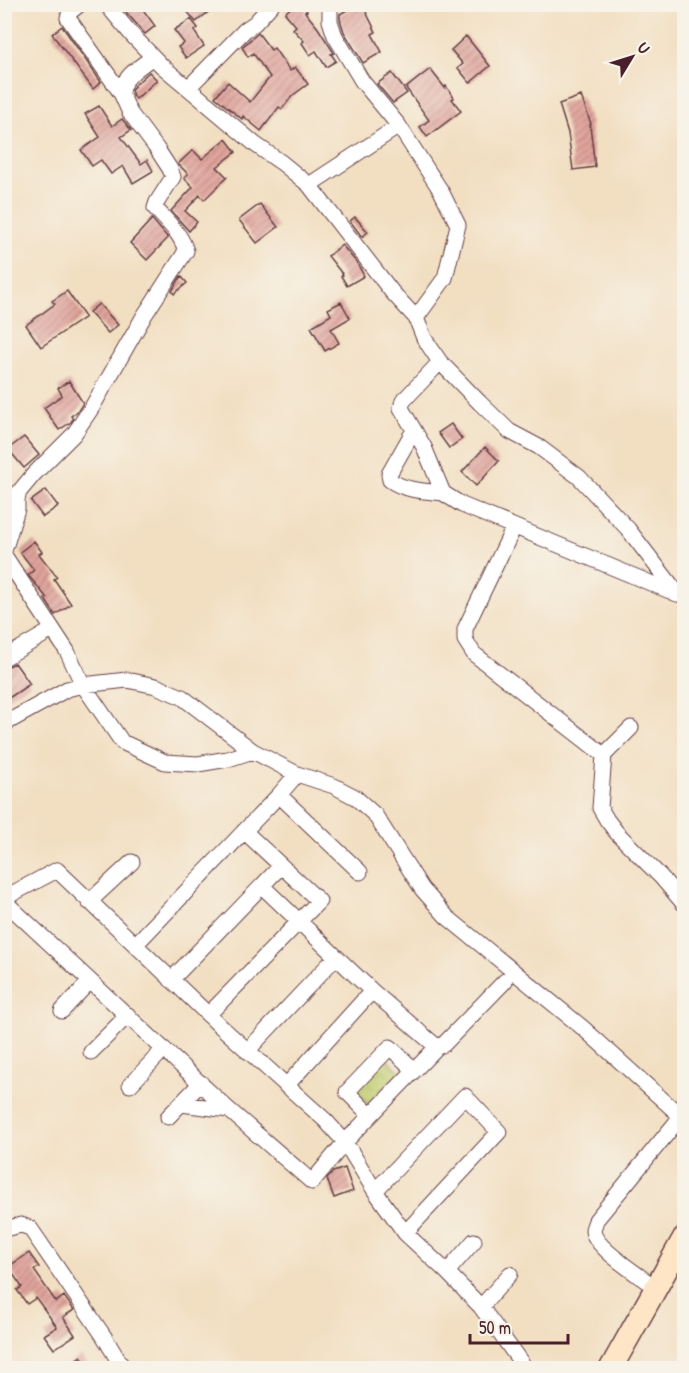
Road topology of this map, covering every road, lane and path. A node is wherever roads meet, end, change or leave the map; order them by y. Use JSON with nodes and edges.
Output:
{"nodes":[{"id":1,"x":80,"y":4,"type":"edge"},
{"id":2,"x":106,"y":4,"type":"edge"},
{"id":3,"x":272,"y":4,"type":"edge"},
{"id":4,"x":330,"y":4,"type":"edge"},
{"id":5,"x":153,"y":57,"type":"junction"},
{"id":6,"x":188,"y":88,"type":"junction"},
{"id":7,"x":121,"y":93,"type":"junction"},
{"id":8,"x":399,"y":126,"type":"junction"},
{"id":9,"x":309,"y":185,"type":"junction"},
{"id":10,"x":416,"y":318,"type":"junction"},
{"id":11,"x":440,"y":362,"type":"junction"},
{"id":12,"x":414,"y":430,"type":"junction"},
{"id":13,"x":443,"y":493,"type":"junction"},
{"id":14,"x":514,"y":527,"type":"junction"},
{"id":15,"x":4,"y":553,"type":"edge"},
{"id":16,"x":681,"y":595,"type":"edge"},
{"id":17,"x":52,"y":630,"type":"junction"},
{"id":18,"x":4,"y":658,"type":"edge"},
{"id":19,"x":83,"y":685,"type":"junction"},
{"id":20,"x":4,"y":724,"type":"edge"},
{"id":21,"x":631,"y":728,"type":"dead end"},
{"id":22,"x":253,"y":751,"type":"junction"},
{"id":23,"x":604,"y":755,"type":"junction"},
{"id":24,"x":297,"y":774,"type":"junction"},
{"id":25,"x":279,"y":795,"type":"junction"},
{"id":26,"x":244,"y":831,"type":"junction"},
{"id":27,"x":132,"y":862,"type":"dead end"},
{"id":28,"x":281,"y":866,"type":"junction"},
{"id":29,"x":360,"y":872,"type":"dead end"},
{"id":30,"x":262,"y":885,"type":"junction"},
{"id":31,"x":4,"y":900,"type":"edge"},
{"id":32,"x":89,"y":902,"type":"junction"},
{"id":33,"x":684,"y":904,"type":"edge"},
{"id":34,"x":299,"y":921,"type":"junction"},
{"id":35,"x":135,"y":945,"type":"junction"},
{"id":36,"x":336,"y":957,"type":"junction"},
{"id":37,"x":171,"y":980,"type":"junction"},
{"id":38,"x":90,"y":981,"type":"junction"},
{"id":39,"x":505,"y":981,"type":"dead end"},
{"id":40,"x":372,"y":991,"type":"junction"},
{"id":41,"x":62,"y":1011,"type":"dead end"},
{"id":42,"x":208,"y":1015,"type":"junction"},
{"id":43,"x":128,"y":1016,"type":"junction"},
{"id":44,"x":437,"y":1047,"type":"junction"},
{"id":45,"x":164,"y":1049,"type":"junction"},
{"id":46,"x":247,"y":1051,"type":"junction"},
{"id":47,"x":92,"y":1052,"type":"dead end"},
{"id":48,"x":414,"y":1070,"type":"junction"},
{"id":49,"x":201,"y":1083,"type":"junction"},
{"id":50,"x":130,"y":1085,"type":"dead end"},
{"id":51,"x":286,"y":1086,"type":"junction"},
{"id":52,"x":181,"y":1104,"type":"junction"},
{"id":53,"x":229,"y":1110,"type":"junction"},
{"id":54,"x":370,"y":1115,"type":"junction"},
{"id":55,"x":684,"y":1116,"type":"edge"},
{"id":56,"x":168,"y":1117,"type":"dead end"},
{"id":57,"x":345,"y":1142,"type":"junction"},
{"id":58,"x":375,"y":1191,"type":"junction"},
{"id":59,"x":4,"y":1229,"type":"edge"},
{"id":60,"x":405,"y":1233,"type":"junction"},
{"id":61,"x":684,"y":1238,"type":"edge"},
{"id":62,"x":474,"y":1241,"type":"dead end"},
{"id":63,"x":447,"y":1272,"type":"junction"},
{"id":64,"x":510,"y":1274,"type":"dead end"},
{"id":65,"x":656,"y":1288,"type":"junction"},
{"id":66,"x":481,"y":1307,"type":"junction"},
{"id":67,"x":123,"y":1368,"type":"edge"},
{"id":68,"x":525,"y":1368,"type":"edge"},
{"id":69,"x":611,"y":1368,"type":"edge"}],
"edges":[{"from":1,"to":7,"type":"street"},
{"from":2,"to":5,"type":"street"},
{"from":3,"to":6,"type":"street"},
{"from":4,"to":8,"type":"street"},
{"from":5,"to":6,"type":"street"},
{"from":5,"to":7,"type":"street"},
{"from":6,"to":9,"type":"street"},
{"from":7,"to":15,"type":"street"},
{"from":8,"to":9,"type":"street"},
{"from":8,"to":10,"type":"street"},
{"from":9,"to":10,"type":"street"},
{"from":10,"to":11,"type":"street"},
{"from":11,"to":12,"type":"street"},
{"from":11,"to":16,"type":"street"},
{"from":12,"to":13,"type":"street"},
{"from":12,"to":13,"type":"street"},
{"from":13,"to":14,"type":"street"},
{"from":14,"to":16,"type":"street"},
{"from":14,"to":23,"type":"street"},
{"from":15,"to":17,"type":"street"},
{"from":17,"to":18,"type":"street"},
{"from":17,"to":19,"type":"street"},
{"from":19,"to":20,"type":"street"},
{"from":19,"to":22,"type":"street"},
{"from":19,"to":22,"type":"street"},
{"from":21,"to":23,"type":"street"},
{"from":22,"to":24,"type":"street"},
{"from":23,"to":33,"type":"street"},
{"from":24,"to":25,"type":"street"},
{"from":24,"to":55,"type":"street"},
{"from":25,"to":26,"type":"street"},
{"from":25,"to":29,"type":"street"},
{"from":26,"to":28,"type":"street"},
{"from":26,"to":35,"type":"street"},
{"from":27,"to":32,"type":"street"},
{"from":28,"to":30,"type":"street"},
{"from":28,"to":34,"type":"street"},
{"from":30,"to":34,"type":"street"},
{"from":30,"to":37,"type":"street"},
{"from":31,"to":32,"type":"street"},
{"from":31,"to":38,"type":"street"},
{"from":32,"to":35,"type":"street"},
{"from":34,"to":36,"type":"street"},
{"from":34,"to":42,"type":"street"},
{"from":35,"to":37,"type":"street"},
{"from":36,"to":40,"type":"street"},
{"from":36,"to":46,"type":"street"},
{"from":37,"to":42,"type":"street"},
{"from":38,"to":41,"type":"street"},
{"from":38,"to":43,"type":"street"},
{"from":39,"to":44,"type":"street"},
{"from":40,"to":44,"type":"street"},
{"from":40,"to":51,"type":"street"},
{"from":42,"to":46,"type":"street"},
{"from":43,"to":45,"type":"street"},
{"from":43,"to":47,"type":"street"},
{"from":44,"to":48,"type":"street"},
{"from":45,"to":49,"type":"street"},
{"from":45,"to":50,"type":"street"},
{"from":46,"to":51,"type":"street"},
{"from":48,"to":54,"type":"street"},
{"from":48,"to":54,"type":"street"},
{"from":49,"to":52,"type":"street"},
{"from":49,"to":53,"type":"street"},
{"from":51,"to":57,"type":"street"},
{"from":52,"to":53,"type":"street"},
{"from":52,"to":56,"type":"street"},
{"from":53,"to":57,"type":"street"},
{"from":54,"to":57,"type":"street"},
{"from":55,"to":65,"type":"street"},
{"from":57,"to":58,"type":"street"},
{"from":58,"to":60,"type":"street"},
{"from":58,"to":60,"type":"street"},
{"from":59,"to":67,"type":"street"},
{"from":60,"to":63,"type":"street"},
{"from":61,"to":65,"type":"street"},
{"from":62,"to":63,"type":"street"},
{"from":63,"to":66,"type":"street"},
{"from":64,"to":66,"type":"street"},
{"from":65,"to":69,"type":"street"},
{"from":66,"to":68,"type":"street"}]}
